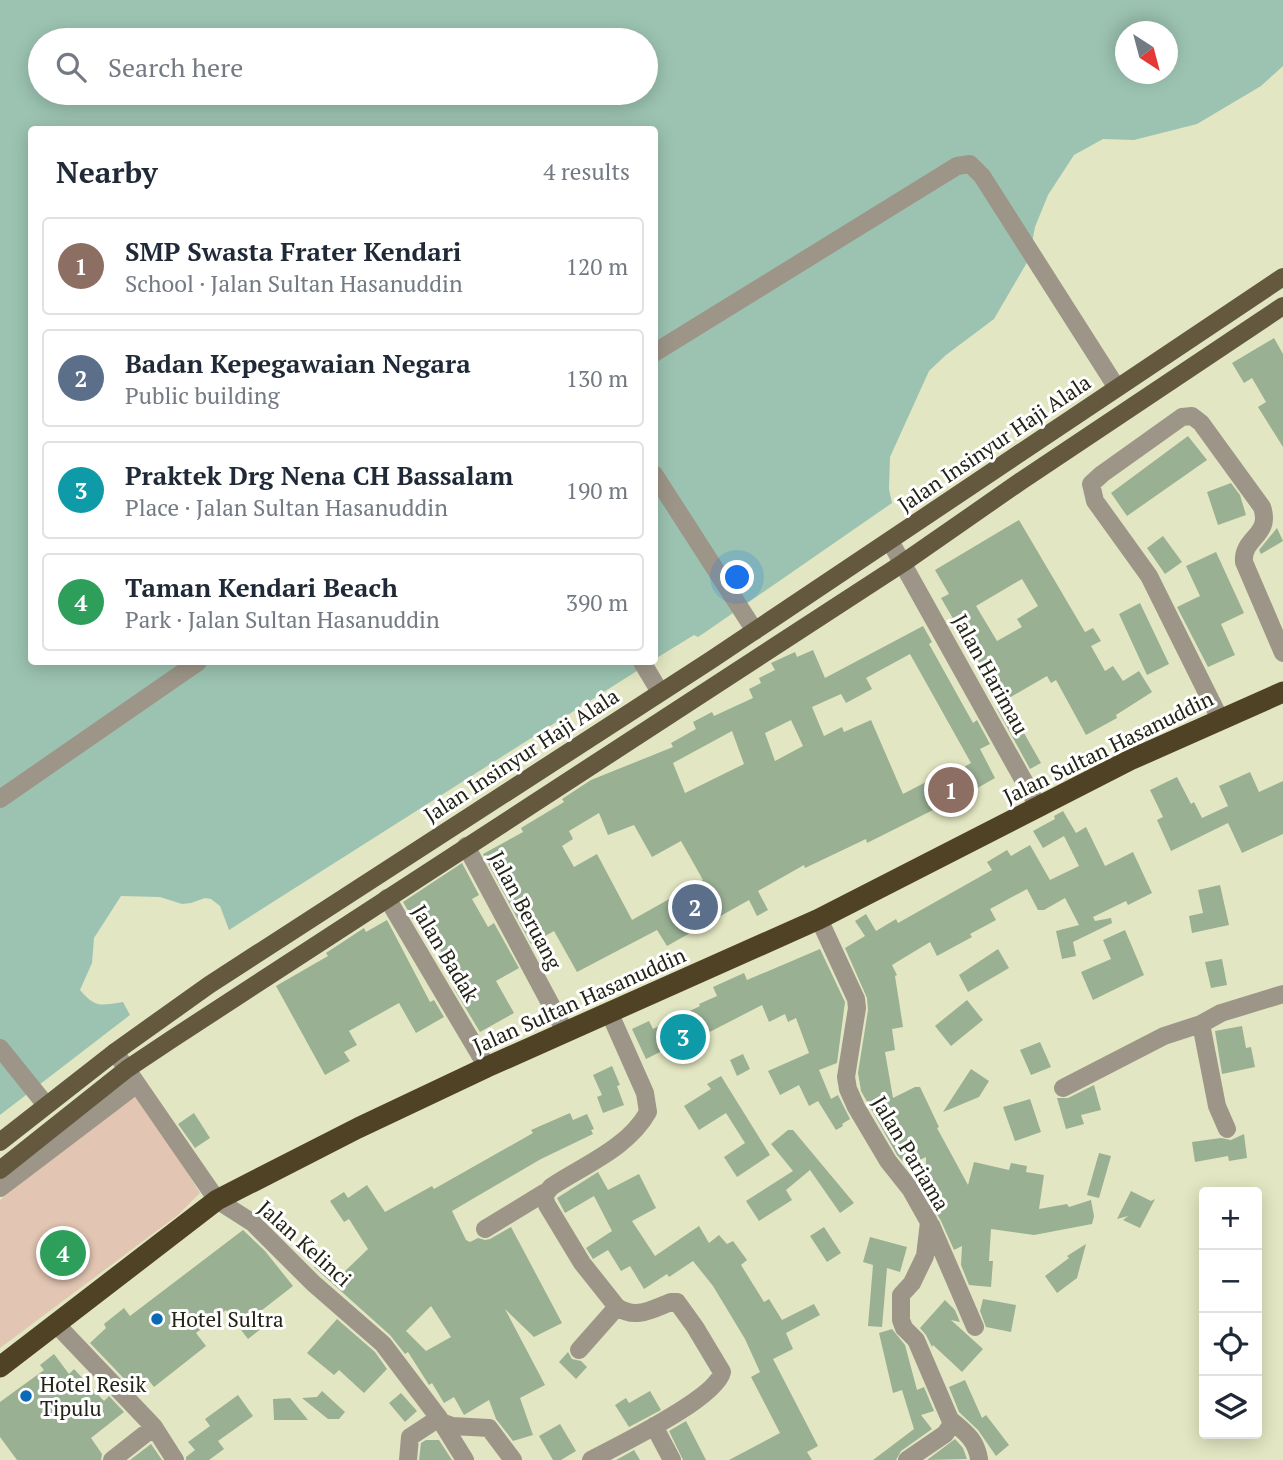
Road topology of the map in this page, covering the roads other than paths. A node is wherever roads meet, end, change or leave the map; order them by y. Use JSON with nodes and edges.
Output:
{"nodes":[{"id":1,"x":1275,"y":282,"type":"edge"},
{"id":2,"x":1282,"y":309,"type":"edge"},
{"id":3,"x":658,"y":351,"type":"edge"},
{"id":4,"x":1117,"y":388,"type":"junction"},
{"id":5,"x":658,"y":480,"type":"edge"},
{"id":6,"x":890,"y":541,"type":"junction"},
{"id":7,"x":904,"y":563,"type":"junction"},
{"id":8,"x":755,"y":631,"type":"junction"},
{"id":9,"x":1283,"y":653,"type":"edge"},
{"id":10,"x":194,"y":665,"type":"edge"},
{"id":11,"x":646,"y":666,"type":"edge"},
{"id":12,"x":660,"y":692,"type":"junction"},
{"id":13,"x":1283,"y":692,"type":"edge"},
{"id":14,"x":1220,"y":719,"type":"junction"},
{"id":15,"x":0,"y":799,"type":"edge"},
{"id":16,"x":1040,"y":808,"type":"junction"},
{"id":17,"x":466,"y":846,"type":"junction"},
{"id":18,"x":387,"y":898,"type":"junction"},
{"id":19,"x":819,"y":919,"type":"junction"},
{"id":20,"x":1283,"y":994,"type":"edge"},
{"id":21,"x":610,"y":1014,"type":"junction"},
{"id":22,"x":1201,"y":1024,"type":"junction"},
{"id":23,"x":566,"y":1033,"type":"junction"},
{"id":24,"x":0,"y":1048,"type":"edge"},
{"id":25,"x":115,"y":1052,"type":"junction"},
{"id":26,"x":486,"y":1067,"type":"junction"},
{"id":27,"x":132,"y":1077,"type":"junction"},
{"id":28,"x":1063,"y":1088,"type":"dead end"},
{"id":29,"x":46,"y":1105,"type":"junction"},
{"id":30,"x":1227,"y":1129,"type":"dead end"},
{"id":31,"x":0,"y":1142,"type":"edge"},
{"id":32,"x":0,"y":1170,"type":"edge"},
{"id":33,"x":0,"y":1188,"type":"edge"},
{"id":34,"x":544,"y":1193,"type":"junction"},
{"id":35,"x":217,"y":1200,"type":"junction"},
{"id":36,"x":929,"y":1222,"type":"junction"},
{"id":37,"x":485,"y":1229,"type":"dead end"},
{"id":38,"x":617,"y":1307,"type":"junction"},
{"id":39,"x":55,"y":1323,"type":"junction"},
{"id":40,"x":975,"y":1327,"type":"dead end"},
{"id":41,"x":579,"y":1350,"type":"dead end"},
{"id":42,"x":0,"y":1367,"type":"edge"},
{"id":43,"x":440,"y":1420,"type":"junction"},
{"id":44,"x":952,"y":1420,"type":"junction"},
{"id":45,"x":654,"y":1426,"type":"junction"},
{"id":46,"x":154,"y":1427,"type":"junction"},
{"id":47,"x":462,"y":1453,"type":"edge"},
{"id":48,"x":979,"y":1459,"type":"edge"},
{"id":49,"x":112,"y":1460,"type":"edge"},
{"id":50,"x":175,"y":1460,"type":"edge"},
{"id":51,"x":408,"y":1460,"type":"edge"},
{"id":52,"x":513,"y":1460,"type":"edge"},
{"id":53,"x":591,"y":1460,"type":"edge"},
{"id":54,"x":672,"y":1460,"type":"edge"},
{"id":55,"x":907,"y":1460,"type":"edge"}],
"edges":[{"from":1,"to":2,"type":"street"},
{"from":1,"to":4,"type":"main road","name":"Jalan Insinyur Haji Alala"},
{"from":2,"to":7,"type":"main road"},
{"from":3,"to":4,"type":"street","name":"Jalan Insinyur Haji Alala"},
{"from":4,"to":6,"type":"main road","name":"Jalan Insinyur Haji Alala"},
{"from":5,"to":8,"type":"street"},
{"from":6,"to":7,"type":"street","name":"Jalan Harimau"},
{"from":6,"to":8,"type":"main road","name":"Jalan Insinyur Haji Alala"},
{"from":7,"to":16,"type":"street","name":"Jalan Harimau"},
{"from":7,"to":17,"type":"main road"},
{"from":8,"to":12,"type":"main road","name":"Jalan Insinyur Haji Alala"},
{"from":9,"to":14,"type":"street"},
{"from":10,"to":15,"type":"street"},
{"from":11,"to":12,"type":"street"},
{"from":12,"to":25,"type":"main road","name":"Jalan Insinyur Haji Alala"},
{"from":13,"to":14,"type":"highway","name":"Jalan Sultan Hasanuddin"},
{"from":14,"to":16,"type":"highway","name":"Jalan Sultan Hasanuddin"},
{"from":16,"to":19,"type":"highway","name":"Jalan Sultan Hasanuddin"},
{"from":17,"to":18,"type":"main road"},
{"from":17,"to":23,"type":"street","name":"Jalan Beruang"},
{"from":18,"to":26,"type":"street","name":"Jalan Badak"},
{"from":18,"to":27,"type":"main road"},
{"from":19,"to":21,"type":"highway","name":"Jalan Sultan Hasanuddin"},
{"from":19,"to":36,"type":"street","name":"Jalan Pariama"},
{"from":20,"to":22,"type":"street"},
{"from":21,"to":23,"type":"highway","name":"Jalan Sultan Hasanuddin"},
{"from":21,"to":34,"type":"street"},
{"from":22,"to":28,"type":"street"},
{"from":22,"to":30,"type":"street"},
{"from":23,"to":26,"type":"highway","name":"Jalan Sultan Hasanuddin"},
{"from":24,"to":29,"type":"street"},
{"from":25,"to":27,"type":"street","name":"Jalan Kelinci"},
{"from":25,"to":29,"type":"main road","name":"Jalan Insinyur Haji Alala"},
{"from":26,"to":35,"type":"highway","name":"Jalan Sultan Hasanuddin"},
{"from":27,"to":32,"type":"main road"},
{"from":27,"to":33,"type":"street"},
{"from":27,"to":35,"type":"street","name":"Jalan Kelinci"},
{"from":29,"to":31,"type":"main road","name":"Jalan Insinyur Haji Alala"},
{"from":34,"to":37,"type":"street"},
{"from":34,"to":38,"type":"street"},
{"from":35,"to":39,"type":"highway","name":"Jalan Sultan Hasanuddin"},
{"from":35,"to":43,"type":"street","name":"Jalan Kelinci"},
{"from":36,"to":40,"type":"street"},
{"from":36,"to":44,"type":"street","name":"Jalan Pariama"},
{"from":38,"to":41,"type":"street"},
{"from":38,"to":45,"type":"street"},
{"from":39,"to":42,"type":"highway","name":"Jalan Sultan Hasanuddin"},
{"from":39,"to":46,"type":"street"},
{"from":43,"to":47,"type":"street","name":"Jalan Kelinci"},
{"from":43,"to":51,"type":"street"},
{"from":43,"to":52,"type":"street"},
{"from":44,"to":48,"type":"street","name":"Jalan Pariama"},
{"from":44,"to":55,"type":"street"},
{"from":45,"to":53,"type":"street"},
{"from":45,"to":54,"type":"street"},
{"from":46,"to":49,"type":"street"},
{"from":46,"to":50,"type":"street"}]}
